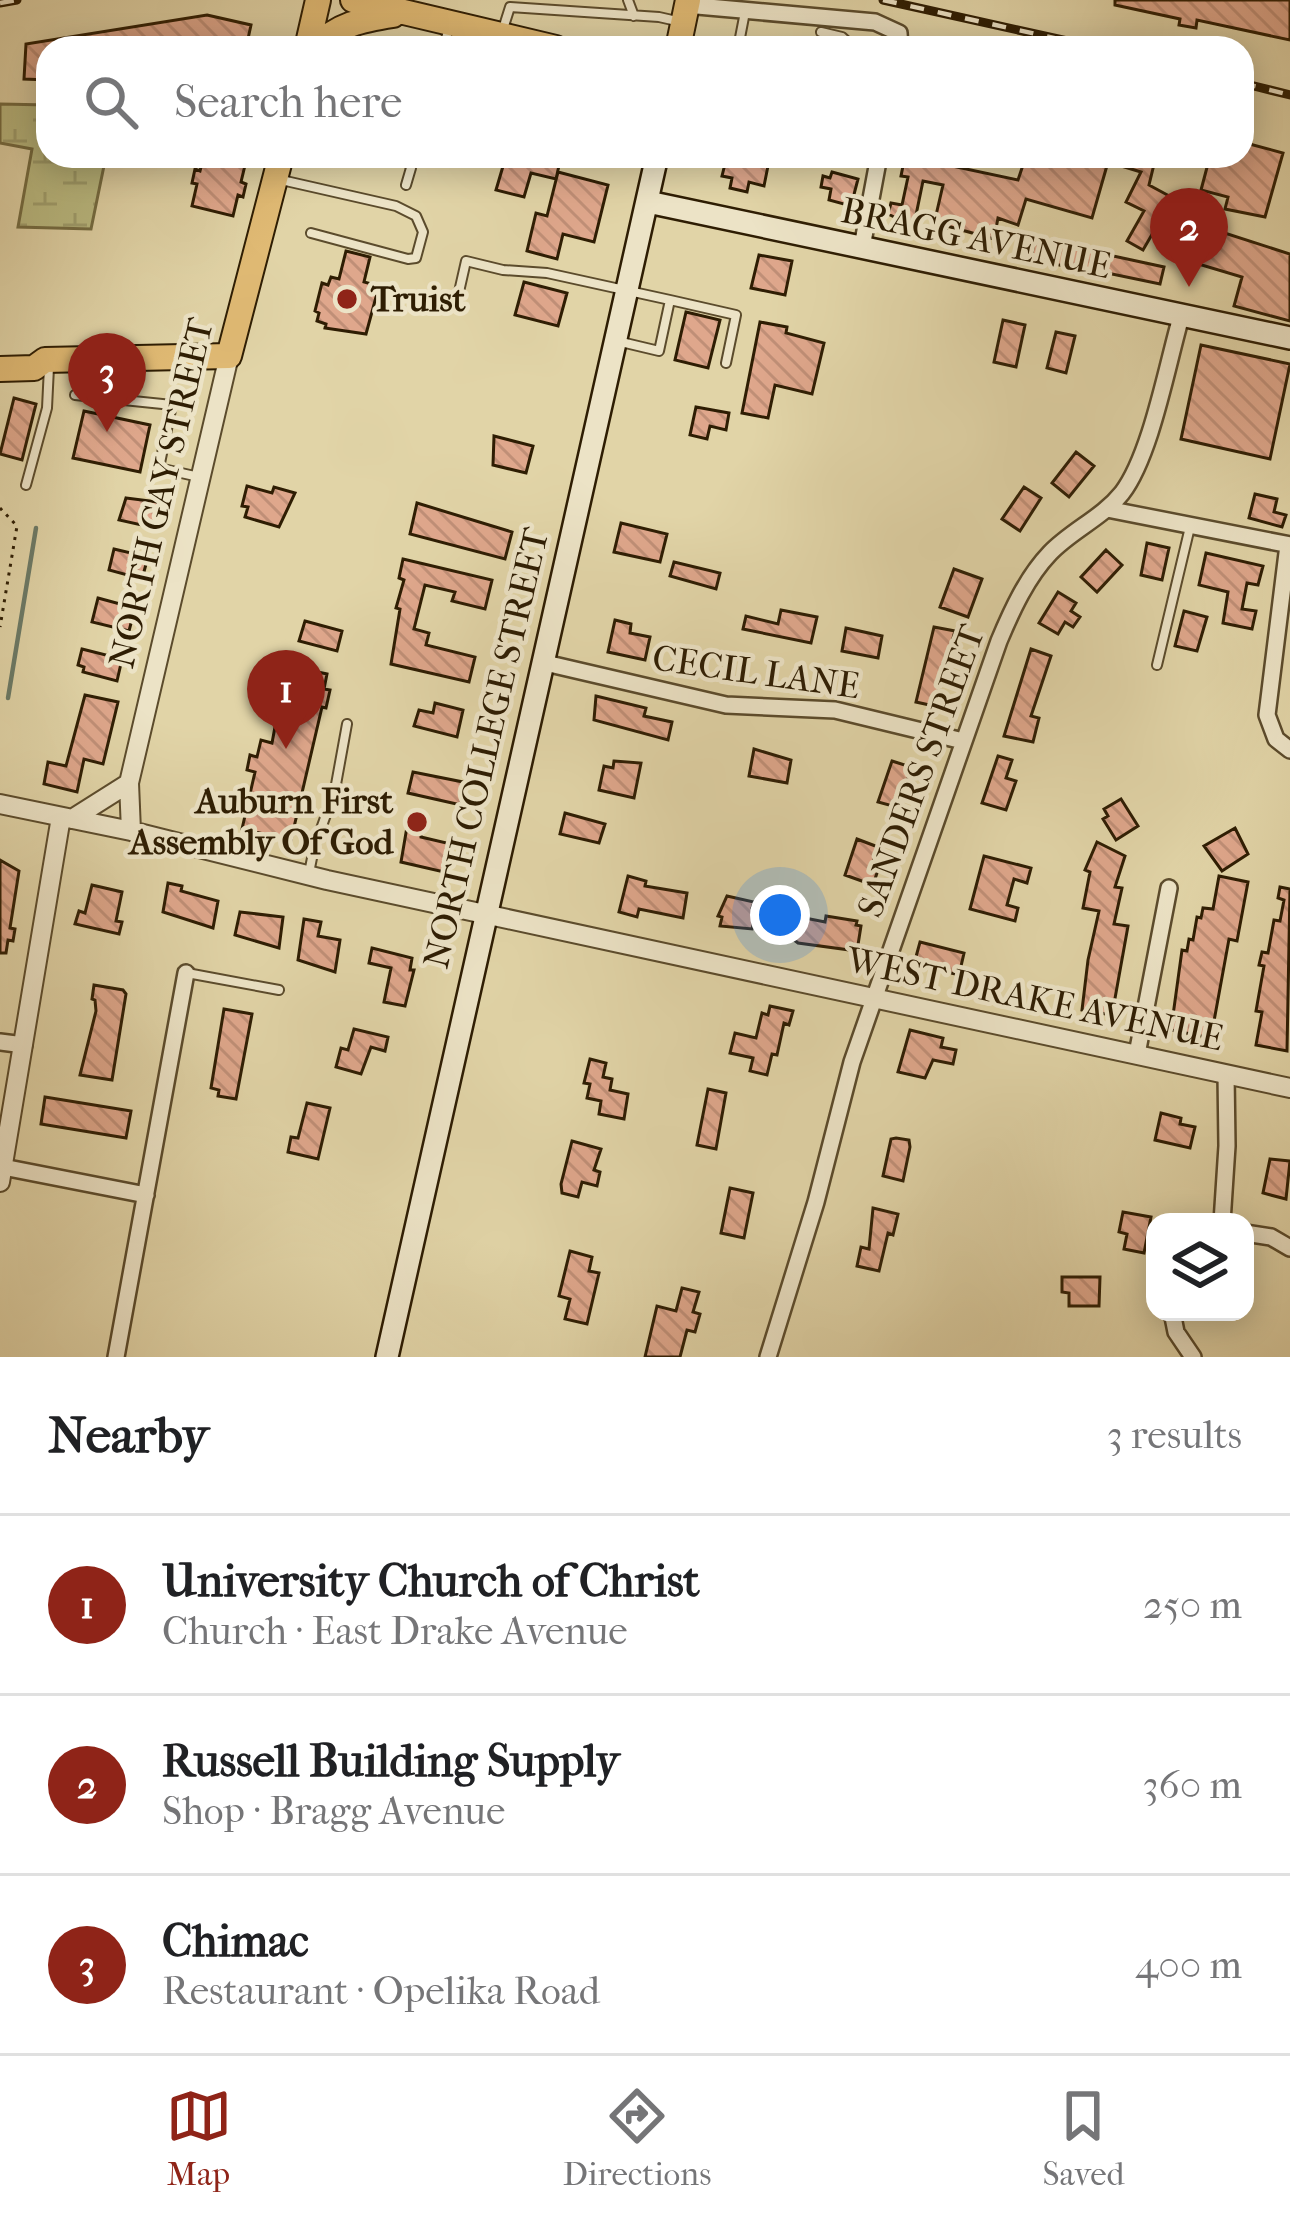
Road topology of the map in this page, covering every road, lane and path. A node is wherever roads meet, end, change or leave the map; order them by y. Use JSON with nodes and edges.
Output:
{"nodes":[{"id":1,"x":318,"y":0,"type":"edge"},
{"id":2,"x":352,"y":0,"type":"edge"},
{"id":3,"x":628,"y":0,"type":"edge"},
{"id":4,"x":745,"y":10,"type":"junction"},
{"id":5,"x":410,"y":12,"type":"junction"},
{"id":6,"x":634,"y":16,"type":"junction"},
{"id":7,"x":684,"y":19,"type":"edge"},
{"id":8,"x":822,"y":25,"type":"junction"},
{"id":9,"x":501,"y":34,"type":"junction"},
{"id":10,"x":447,"y":35,"type":"edge"},
{"id":11,"x":314,"y":36,"type":"edge"},
{"id":12,"x":326,"y":36,"type":"edge"},
{"id":13,"x":509,"y":36,"type":"edge"},
{"id":14,"x":740,"y":36,"type":"edge"},
{"id":15,"x":820,"y":36,"type":"edge"},
{"id":16,"x":840,"y":36,"type":"edge"},
{"id":17,"x":899,"y":36,"type":"edge"},
{"id":18,"x":278,"y":168,"type":"edge"},
{"id":19,"x":281,"y":168,"type":"edge"},
{"id":20,"x":411,"y":168,"type":"edge"},
{"id":21,"x":655,"y":168,"type":"edge"},
{"id":22,"x":877,"y":168,"type":"edge"},
{"id":23,"x":406,"y":184,"type":"dead end"},
{"id":24,"x":648,"y":202,"type":"junction"},
{"id":25,"x":311,"y":233,"type":"dead end"},
{"id":26,"x":862,"y":247,"type":"junction"},
{"id":27,"x":628,"y":291,"type":"junction"},
{"id":28,"x":670,"y":300,"type":"junction"},
{"id":29,"x":456,"y":305,"type":"dead end"},
{"id":30,"x":1181,"y":317,"type":"junction"},
{"id":31,"x":1290,"y":338,"type":"edge"},
{"id":32,"x":616,"y":340,"type":"junction"},
{"id":33,"x":0,"y":352,"type":"edge"},
{"id":34,"x":229,"y":356,"type":"junction"},
{"id":35,"x":129,"y":357,"type":"junction"},
{"id":36,"x":47,"y":359,"type":"junction"},
{"id":37,"x":726,"y":363,"type":"dead end"},
{"id":38,"x":0,"y":369,"type":"edge"},
{"id":39,"x":75,"y":395,"type":"dead end"},
{"id":40,"x":128,"y":400,"type":"junction"},
{"id":41,"x":201,"y":478,"type":"junction"},
{"id":42,"x":26,"y":485,"type":"dead end"},
{"id":43,"x":0,"y":508,"type":"edge"},
{"id":44,"x":1107,"y":509,"type":"junction"},
{"id":45,"x":1190,"y":525,"type":"junction"},
{"id":46,"x":1289,"y":545,"type":"edge"},
{"id":47,"x":0,"y":627,"type":"edge"},
{"id":48,"x":541,"y":662,"type":"junction"},
{"id":49,"x":1157,"y":665,"type":"dead end"},
{"id":50,"x":346,"y":724,"type":"dead end"},
{"id":51,"x":963,"y":741,"type":"junction"},
{"id":52,"x":1290,"y":750,"type":"edge"},
{"id":53,"x":129,"y":783,"type":"junction"},
{"id":54,"x":0,"y":804,"type":"edge"},
{"id":55,"x":67,"y":818,"type":"junction"},
{"id":56,"x":131,"y":832,"type":"junction"},
{"id":57,"x":309,"y":875,"type":"junction"},
{"id":58,"x":1168,"y":888,"type":"dead end"},
{"id":59,"x":485,"y":913,"type":"junction"},
{"id":60,"x":186,"y":973,"type":"joint"},
{"id":61,"x":279,"y":990,"type":"dead end"},
{"id":62,"x":873,"y":997,"type":"junction"},
{"id":63,"x":0,"y":1042,"type":"edge"},
{"id":64,"x":24,"y":1046,"type":"junction"},
{"id":65,"x":1137,"y":1054,"type":"junction"},
{"id":66,"x":1226,"y":1074,"type":"junction"},
{"id":67,"x":1290,"y":1088,"type":"edge"},
{"id":68,"x":2,"y":1174,"type":"edge"},
{"id":69,"x":146,"y":1195,"type":"junction"},
{"id":70,"x":1223,"y":1213,"type":"edge"},
{"id":71,"x":1254,"y":1234,"type":"edge"},
{"id":72,"x":1290,"y":1248,"type":"edge"},
{"id":73,"x":1174,"y":1321,"type":"edge"},
{"id":74,"x":116,"y":1357,"type":"edge"},
{"id":75,"x":387,"y":1357,"type":"edge"},
{"id":76,"x":768,"y":1357,"type":"edge"},
{"id":77,"x":1193,"y":1357,"type":"edge"}],
"edges":[{"from":1,"to":11,"type":"main road"},
{"from":2,"to":5,"type":"main road"},
{"from":3,"to":6,"type":"lane"},
{"from":4,"to":7,"type":"street"},
{"from":4,"to":8,"type":"street"},
{"from":4,"to":14,"type":"lane"},
{"from":5,"to":10,"type":"main road"},
{"from":5,"to":12,"type":"main road"},
{"from":6,"to":7,"type":"lane"},
{"from":6,"to":9,"type":"lane"},
{"from":8,"to":15,"type":"lane"},
{"from":8,"to":16,"type":"lane"},
{"from":8,"to":17,"type":"street"},
{"from":9,"to":10,"type":"main road"},
{"from":9,"to":13,"type":"main road"},
{"from":18,"to":34,"type":"main road","name":"NORTH GAY STREET"},
{"from":19,"to":25,"type":"lane"},
{"from":20,"to":23,"type":"lane"},
{"from":21,"to":24,"type":"main road","name":"NORTH COLLEGE STREET"},
{"from":22,"to":26,"type":"street"},
{"from":24,"to":26,"type":"main road","name":"BRAGG AVENUE"},
{"from":24,"to":27,"type":"main road","name":"NORTH COLLEGE STREET"},
{"from":26,"to":30,"type":"main road","name":"BRAGG AVENUE"},
{"from":27,"to":28,"type":"lane"},
{"from":27,"to":29,"type":"lane"},
{"from":27,"to":32,"type":"main road","name":"NORTH COLLEGE STREET"},
{"from":28,"to":32,"type":"lane"},
{"from":28,"to":37,"type":"lane"},
{"from":30,"to":31,"type":"main road","name":"BRAGG AVENUE"},
{"from":30,"to":44,"type":"street","name":"SANDERS STREET"},
{"from":32,"to":48,"type":"main road","name":"NORTH COLLEGE STREET"},
{"from":33,"to":36,"type":"main road"},
{"from":34,"to":35,"type":"main road"},
{"from":34,"to":41,"type":"street","name":"NORTH GAY STREET"},
{"from":35,"to":36,"type":"main road"},
{"from":35,"to":40,"type":"lane"},
{"from":36,"to":38,"type":"main road"},
{"from":36,"to":42,"type":"lane"},
{"from":39,"to":40,"type":"lane"},
{"from":40,"to":41,"type":"lane"},
{"from":41,"to":53,"type":"street","name":"NORTH GAY STREET"},
{"from":43,"to":47,"type":"path"},
{"from":44,"to":45,"type":"street"},
{"from":44,"to":51,"type":"street","name":"SANDERS STREET"},
{"from":45,"to":46,"type":"street"},
{"from":45,"to":49,"type":"lane"},
{"from":46,"to":52,"type":"street"},
{"from":48,"to":51,"type":"street","name":"CECIL LANE"},
{"from":48,"to":59,"type":"main road","name":"NORTH COLLEGE STREET"},
{"from":50,"to":57,"type":"lane"},
{"from":51,"to":62,"type":"street","name":"SANDERS STREET"},
{"from":53,"to":55,"type":"street"},
{"from":53,"to":56,"type":"street","name":"NORTH GAY STREET"},
{"from":54,"to":55,"type":"street","name":"WEST DRAKE AVENUE"},
{"from":55,"to":56,"type":"street","name":"WEST DRAKE AVENUE"},
{"from":55,"to":64,"type":"street"},
{"from":56,"to":57,"type":"street","name":"WEST DRAKE AVENUE"},
{"from":57,"to":59,"type":"street","name":"WEST DRAKE AVENUE"},
{"from":58,"to":65,"type":"street"},
{"from":59,"to":62,"type":"street","name":"WEST DRAKE AVENUE"},
{"from":59,"to":75,"type":"main road","name":"NORTH COLLEGE STREET"},
{"from":60,"to":61,"type":"lane"},
{"from":60,"to":69,"type":"street"},
{"from":62,"to":65,"type":"street","name":"WEST DRAKE AVENUE"},
{"from":62,"to":76,"type":"street","name":"SANDERS STREET"},
{"from":63,"to":64,"type":"street"},
{"from":64,"to":68,"type":"street"},
{"from":65,"to":66,"type":"street","name":"WEST DRAKE AVENUE"},
{"from":66,"to":67,"type":"street","name":"WEST DRAKE AVENUE"},
{"from":66,"to":70,"type":"street"},
{"from":68,"to":69,"type":"street"},
{"from":69,"to":74,"type":"street"},
{"from":71,"to":72,"type":"street"},
{"from":73,"to":77,"type":"street"}]}
